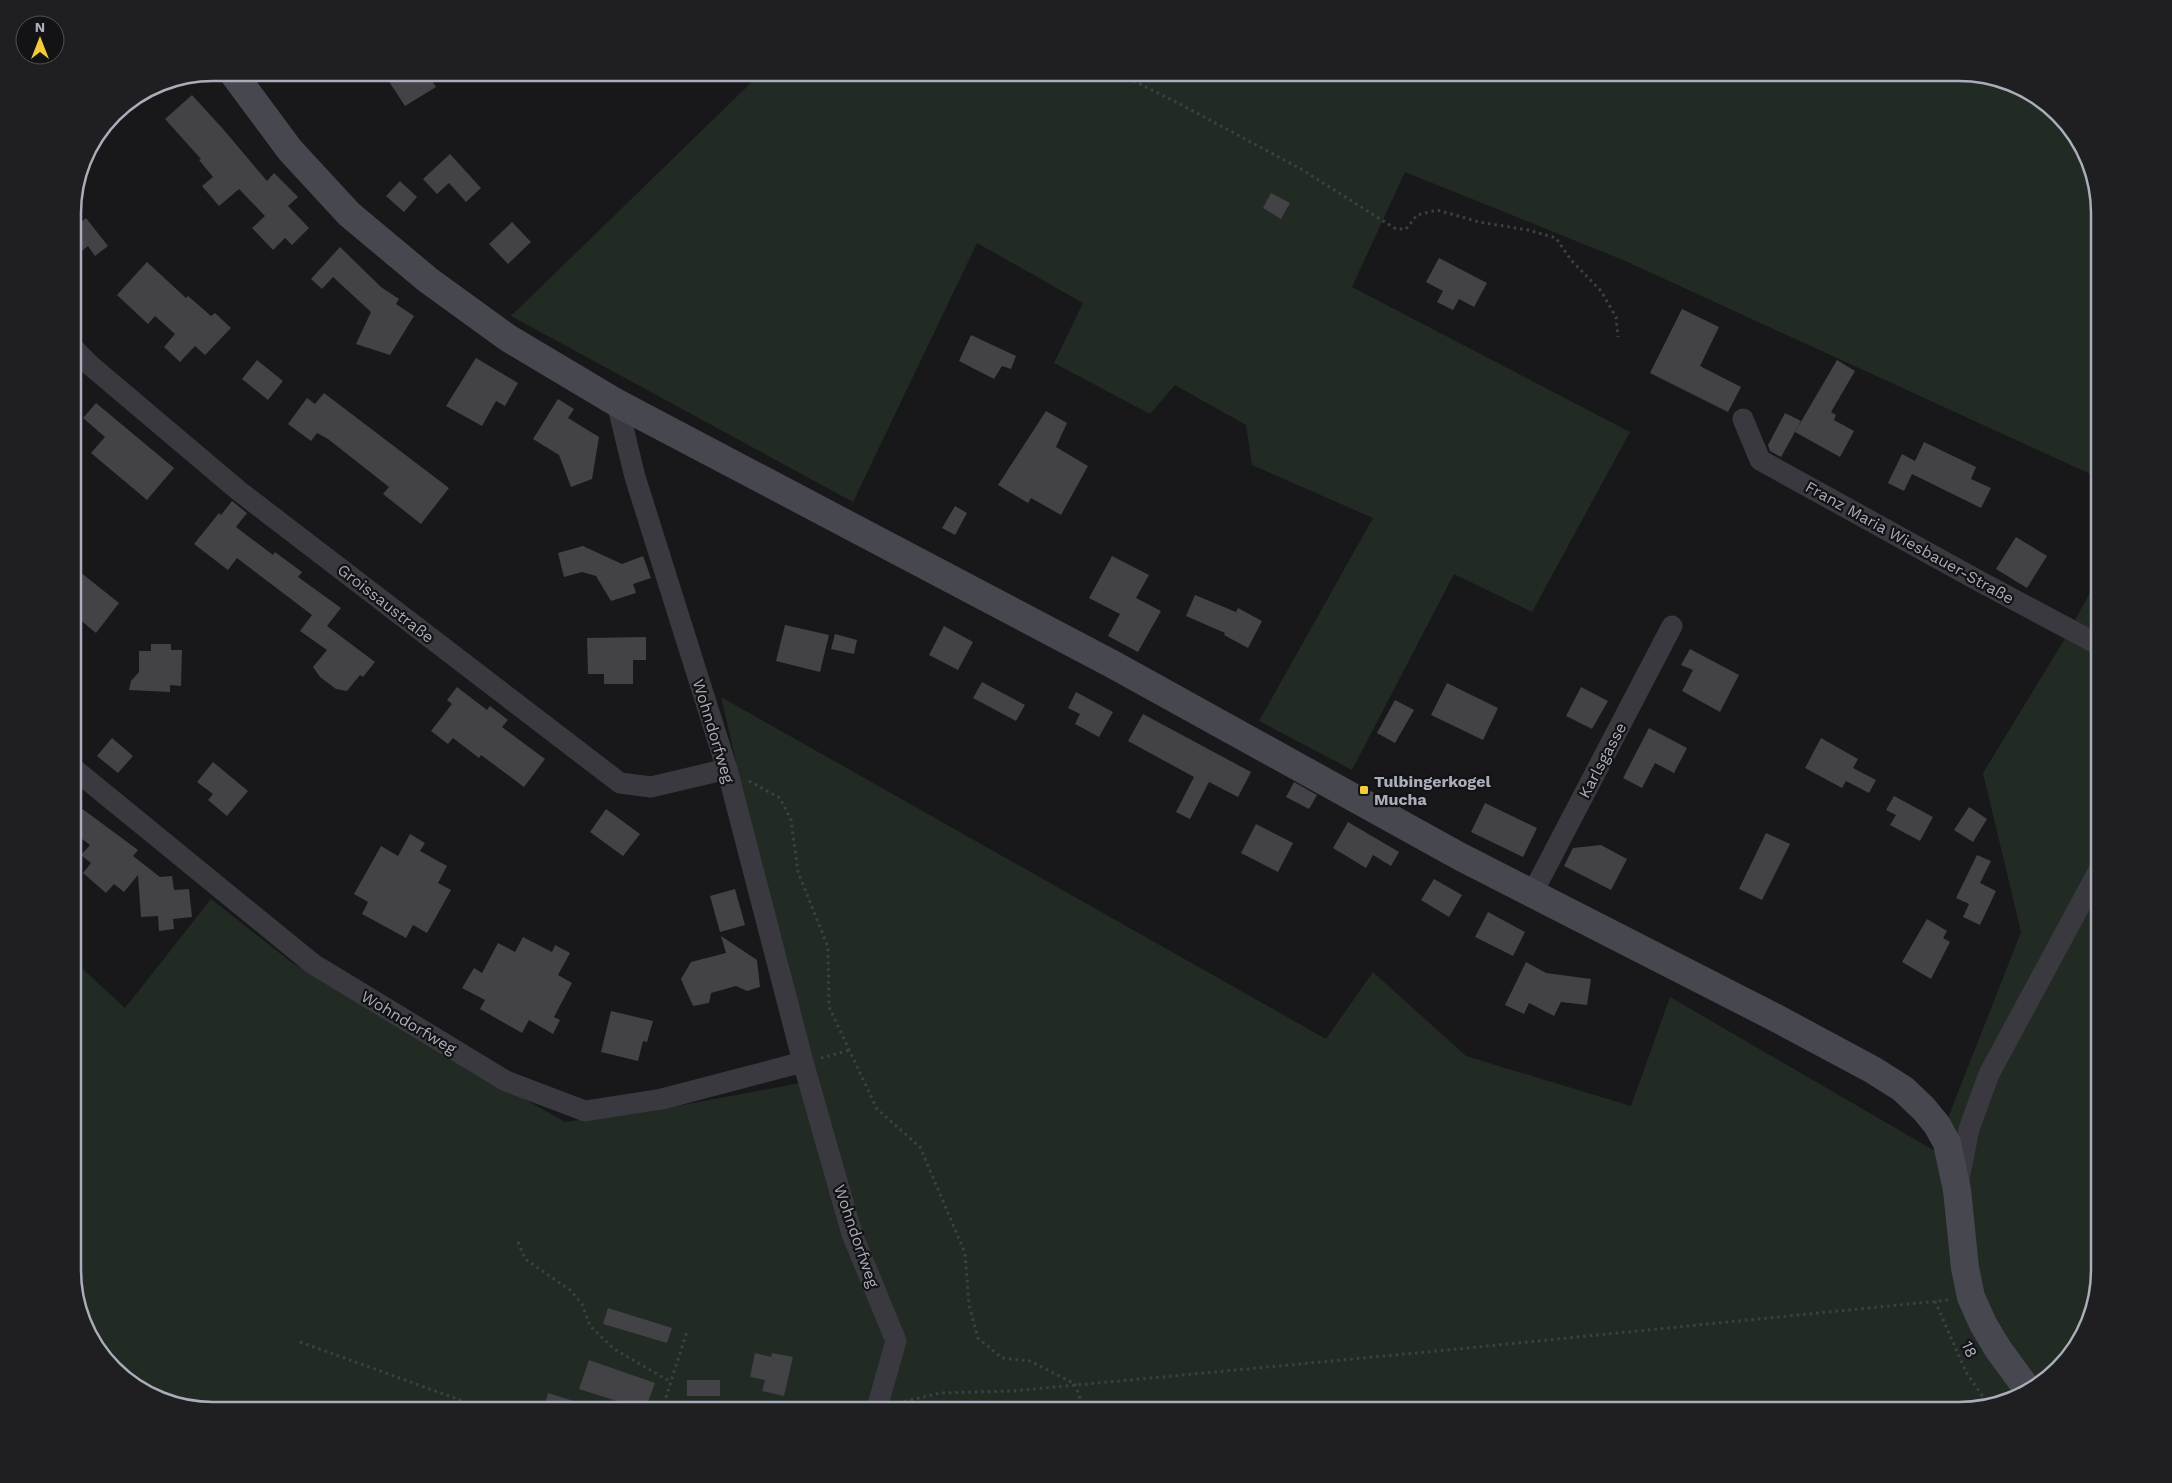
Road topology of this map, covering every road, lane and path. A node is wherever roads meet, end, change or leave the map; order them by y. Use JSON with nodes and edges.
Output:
{"nodes":[{"id":1,"x":239,"y":81,"type":"edge"},
{"id":2,"x":1134,"y":81,"type":"edge"},
{"id":3,"x":1618,"y":337,"type":"dead end"},
{"id":4,"x":82,"y":357,"type":"edge"},
{"id":5,"x":617,"y":403,"type":"junction"},
{"id":6,"x":1743,"y":418,"type":"dead end"},
{"id":7,"x":1672,"y":626,"type":"dead end"},
{"id":8,"x":2091,"y":640,"type":"edge"},
{"id":9,"x":727,"y":769,"type":"junction"},
{"id":10,"x":82,"y":775,"type":"edge"},
{"id":11,"x":2091,"y":887,"type":"edge"},
{"id":12,"x":1532,"y":894,"type":"junction"},
{"id":13,"x":850,"y":1050,"type":"junction"},
{"id":14,"x":803,"y":1062,"type":"junction"},
{"id":15,"x":1957,"y":1190,"type":"junction"},
{"id":16,"x":518,"y":1242,"type":"dead end"},
{"id":17,"x":1971,"y":1297,"type":"junction"},
{"id":18,"x":1935,"y":1301,"type":"junction"},
{"id":19,"x":687,"y":1330,"type":"dead end"},
{"id":20,"x":300,"y":1342,"type":"dead end"},
{"id":21,"x":671,"y":1382,"type":"junction"},
{"id":22,"x":1075,"y":1384,"type":"junction"},
{"id":23,"x":2024,"y":1384,"type":"edge"},
{"id":24,"x":1984,"y":1399,"type":"edge"},
{"id":25,"x":463,"y":1402,"type":"edge"},
{"id":26,"x":665,"y":1402,"type":"edge"},
{"id":27,"x":879,"y":1402,"type":"edge"},
{"id":28,"x":902,"y":1402,"type":"edge"},
{"id":29,"x":1081,"y":1402,"type":"edge"}],
"edges":[{"from":1,"to":5,"type":"street"},
{"from":2,"to":3,"type":"path"},
{"from":4,"to":9,"type":"street","name":"Groissaustraße"},
{"from":5,"to":9,"type":"street","name":"Wohndorfweg"},
{"from":5,"to":12,"type":"street"},
{"from":6,"to":8,"type":"street","name":"Franz Maria Wiesbauer-Straße"},
{"from":7,"to":12,"type":"street","name":"Karlsgasse"},
{"from":9,"to":13,"type":"path"},
{"from":9,"to":14,"type":"street","name":"Wohndorfweg"},
{"from":10,"to":14,"type":"street","name":"Wohndorfweg"},
{"from":11,"to":15,"type":"street"},
{"from":12,"to":15,"type":"street"},
{"from":13,"to":14,"type":"path"},
{"from":13,"to":22,"type":"path"},
{"from":14,"to":27,"type":"street","name":"Wohndorfweg"},
{"from":15,"to":17,"type":"street"},
{"from":16,"to":21,"type":"path"},
{"from":17,"to":18,"type":"path"},
{"from":17,"to":23,"type":"street"},
{"from":18,"to":22,"type":"path"},
{"from":18,"to":24,"type":"path","name":"18"},
{"from":19,"to":21,"type":"path"},
{"from":20,"to":25,"type":"path"},
{"from":21,"to":26,"type":"path"},
{"from":22,"to":28,"type":"path"},
{"from":22,"to":29,"type":"path"}]}
